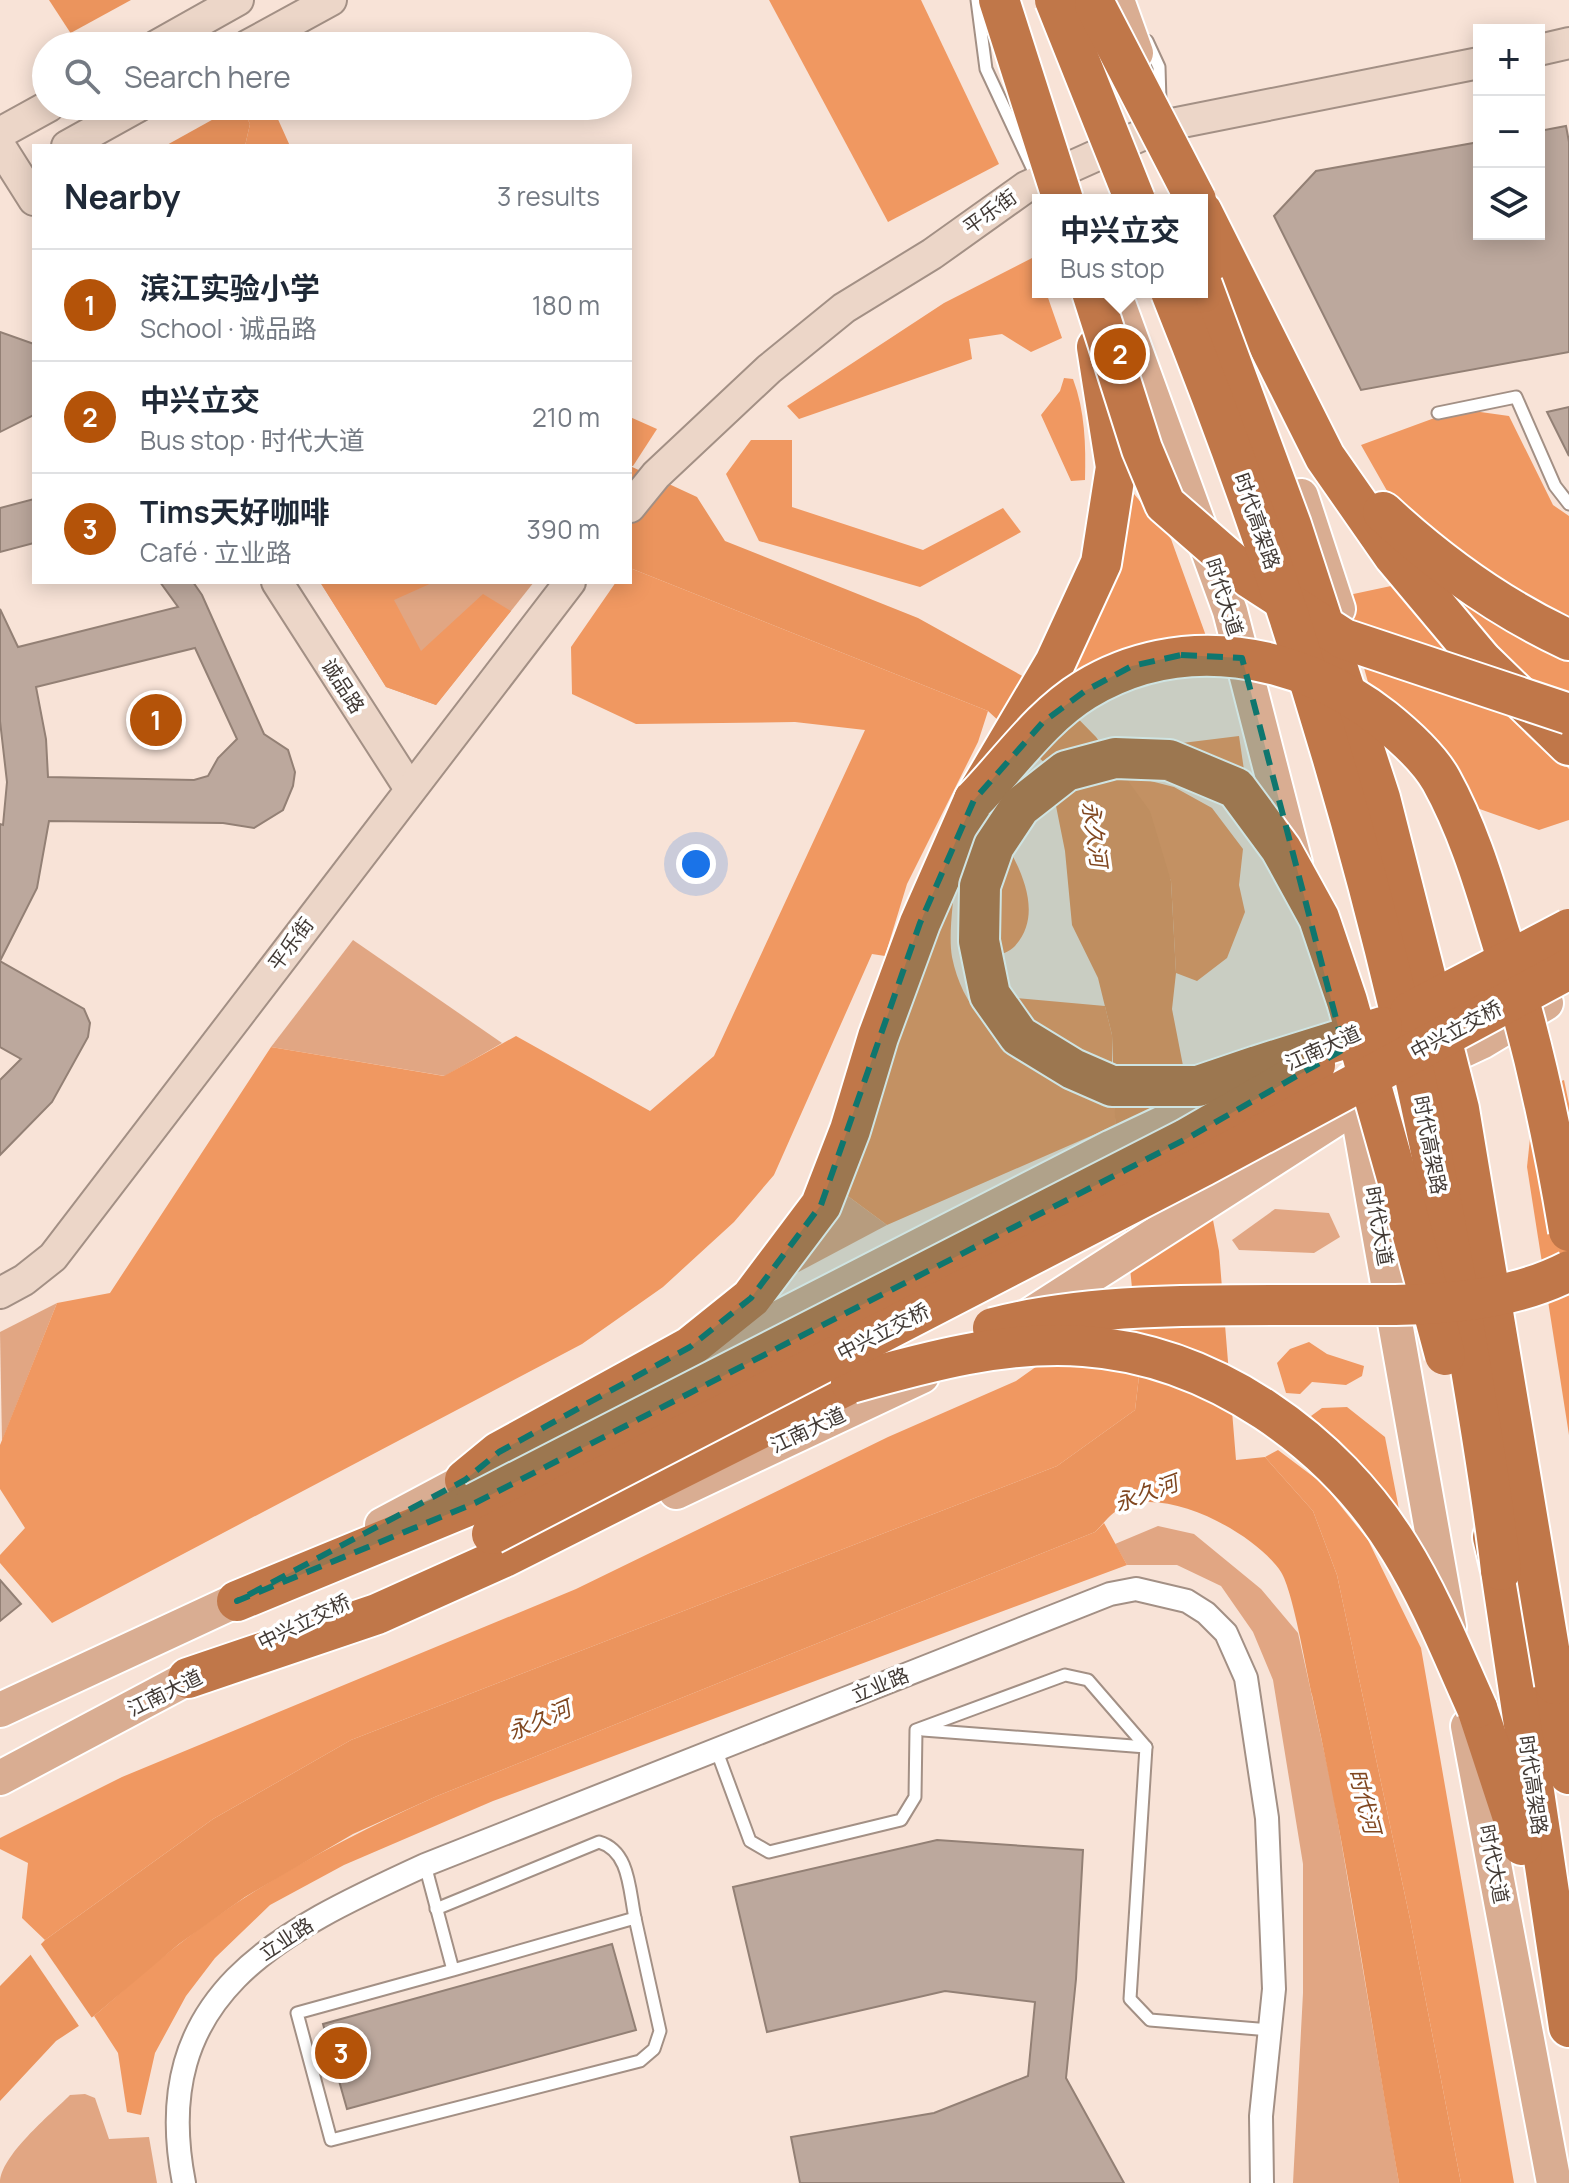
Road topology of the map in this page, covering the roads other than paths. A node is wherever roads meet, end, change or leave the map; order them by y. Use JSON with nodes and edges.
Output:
{"nodes":[{"id":1,"x":238,"y":0,"type":"edge"},
{"id":2,"x":331,"y":0,"type":"edge"},
{"id":3,"x":977,"y":0,"type":"edge"},
{"id":4,"x":983,"y":0,"type":"edge"},
{"id":5,"x":999,"y":0,"type":"edge"},
{"id":6,"x":1055,"y":0,"type":"edge"},
{"id":7,"x":1108,"y":1,"type":"edge"},
{"id":8,"x":181,"y":32,"type":"edge"},
{"id":9,"x":273,"y":32,"type":"edge"},
{"id":10,"x":1569,"y":43,"type":"edge"},
{"id":11,"x":1545,"y":49,"type":"edge"},
{"id":12,"x":1473,"y":64,"type":"edge"},
{"id":13,"x":32,"y":115,"type":"edge"},
{"id":14,"x":114,"y":120,"type":"edge"},
{"id":15,"x":1162,"y":126,"type":"junction"},
{"id":16,"x":0,"y":133,"type":"edge"},
{"id":17,"x":70,"y":144,"type":"edge"},
{"id":18,"x":0,"y":146,"type":"edge"},
{"id":19,"x":17,"y":173,"type":"edge"},
{"id":20,"x":1056,"y":183,"type":"edge"},
{"id":21,"x":1037,"y":194,"type":"edge"},
{"id":22,"x":1133,"y":194,"type":"edge"},
{"id":23,"x":1167,"y":194,"type":"edge"},
{"id":24,"x":1187,"y":194,"type":"edge"},
{"id":25,"x":1193,"y":194,"type":"edge"},
{"id":26,"x":32,"y":197,"type":"edge"},
{"id":27,"x":1032,"y":197,"type":"edge"},
{"id":28,"x":1208,"y":224,"type":"edge"},
{"id":29,"x":1208,"y":249,"type":"edge"},
{"id":30,"x":1091,"y":298,"type":"edge"},
{"id":31,"x":1092,"y":298,"type":"edge"},
{"id":32,"x":1116,"y":298,"type":"edge"},
{"id":33,"x":1173,"y":298,"type":"edge"},
{"id":34,"x":1207,"y":298,"type":"edge"},
{"id":35,"x":1438,"y":413,"type":"dead end"},
{"id":36,"x":1325,"y":457,"type":"junction"},
{"id":37,"x":1569,"y":504,"type":"edge"},
{"id":38,"x":632,"y":505,"type":"edge"},
{"id":39,"x":278,"y":584,"type":"edge"},
{"id":40,"x":568,"y":584,"type":"edge"},
{"id":41,"x":1569,"y":640,"type":"edge"},
{"id":42,"x":1569,"y":714,"type":"edge"},
{"id":43,"x":1569,"y":745,"type":"edge"},
{"id":44,"x":410,"y":789,"type":"junction"},
{"id":45,"x":974,"y":800,"type":"junction"},
{"id":46,"x":1569,"y":916,"type":"edge"},
{"id":47,"x":1569,"y":929,"type":"edge"},
{"id":48,"x":1569,"y":943,"type":"edge"},
{"id":49,"x":1569,"y":950,"type":"edge"},
{"id":50,"x":1569,"y":969,"type":"edge"},
{"id":51,"x":1442,"y":983,"type":"junction"},
{"id":52,"x":1569,"y":989,"type":"edge"},
{"id":53,"x":1382,"y":1027,"type":"junction"},
{"id":54,"x":1343,"y":1044,"type":"junction"},
{"id":55,"x":1455,"y":1052,"type":"junction"},
{"id":56,"x":1358,"y":1103,"type":"junction"},
{"id":57,"x":1569,"y":1231,"type":"edge"},
{"id":58,"x":1569,"y":1271,"type":"edge"},
{"id":59,"x":0,"y":1293,"type":"edge"},
{"id":60,"x":851,"y":1383,"type":"junction"},
{"id":61,"x":484,"y":1518,"type":"junction"},
{"id":62,"x":1501,"y":1570,"type":"junction"},
{"id":63,"x":237,"y":1601,"type":"joint"},
{"id":64,"x":188,"y":1678,"type":"junction"},
{"id":65,"x":1569,"y":1680,"type":"edge"},
{"id":66,"x":0,"y":1710,"type":"edge"},
{"id":67,"x":916,"y":1730,"type":"junction"},
{"id":68,"x":1146,"y":1747,"type":"junction"},
{"id":69,"x":716,"y":1749,"type":"junction"},
{"id":70,"x":1569,"y":1774,"type":"edge"},
{"id":71,"x":0,"y":1778,"type":"edge"},
{"id":72,"x":425,"y":1865,"type":"junction"},
{"id":73,"x":436,"y":1909,"type":"junction"},
{"id":74,"x":635,"y":1918,"type":"junction"},
{"id":75,"x":453,"y":1970,"type":"junction"},
{"id":76,"x":1569,"y":2027,"type":"edge"},
{"id":77,"x":1270,"y":2030,"type":"junction"},
{"id":78,"x":1569,"y":2053,"type":"edge"},
{"id":79,"x":184,"y":2183,"type":"edge"},
{"id":80,"x":1262,"y":2183,"type":"edge"},
{"id":81,"x":1554,"y":2183,"type":"edge"}],
"edges":[{"from":1,"to":8,"type":"street"},
{"from":2,"to":9,"type":"street"},
{"from":3,"to":20,"type":"lane"},
{"from":4,"to":20,"type":"main road"},
{"from":5,"to":20,"type":"highway","bridge":true},
{"from":6,"to":22,"type":"highway","bridge":true},
{"from":7,"to":15,"type":"main road"},
{"from":7,"to":23,"type":"highway","bridge":true},
{"from":7,"to":25,"type":"highway","bridge":true},
{"from":10,"to":11,"type":"street"},
{"from":12,"to":15,"type":"street","name":"平乐街"},
{"from":13,"to":16,"type":"street"},
{"from":14,"to":17,"type":"street"},
{"from":15,"to":20,"type":"street","name":"平乐街"},
{"from":15,"to":24,"type":"main road"},
{"from":18,"to":19,"type":"street"},
{"from":19,"to":26,"type":"street"},
{"from":20,"to":21,"type":"street","name":"平乐街"},
{"from":27,"to":38,"type":"street","name":"平乐街"},
{"from":28,"to":36,"type":"highway"},
{"from":29,"to":51,"type":"main road"},
{"from":30,"to":45,"type":"highway","bridge":true},
{"from":31,"to":42,"type":"highway","bridge":true},
{"from":32,"to":54,"type":"main road","name":"时代大道"},
{"from":33,"to":62,"type":"highway","name":"时代高架路","bridge":true},
{"from":34,"to":70,"type":"highway","name":"时代高架路","bridge":true},
{"from":35,"to":37,"type":"lane"},
{"from":36,"to":41,"type":"highway"},
{"from":36,"to":43,"type":"highway","bridge":true},
{"from":39,"to":44,"type":"street","name":"诚品路"},
{"from":40,"to":44,"type":"street","name":"平乐街"},
{"from":44,"to":59,"type":"street","name":"平乐街"},
{"from":45,"to":57,"type":"highway","bridge":true},
{"from":45,"to":61,"type":"highway"},
{"from":46,"to":51,"type":"main road","name":"江南大道"},
{"from":47,"to":53,"type":"highway","name":"中兴立交桥","bridge":true},
{"from":48,"to":49,"type":"main road"},
{"from":50,"to":61,"type":"highway","name":"中兴立交桥","bridge":true},
{"from":51,"to":54,"type":"main road","name":"江南大道"},
{"from":51,"to":55,"type":"main road"},
{"from":52,"to":55,"type":"main road","name":"江南大道"},
{"from":53,"to":61,"type":"highway","name":"中兴立交桥","bridge":true},
{"from":53,"to":62,"type":"highway","bridge":true},
{"from":54,"to":56,"type":"main road","name":"时代大道"},
{"from":54,"to":61,"type":"main road","name":"江南大道"},
{"from":55,"to":56,"type":"main road","name":"江南大道"},
{"from":55,"to":65,"type":"main road"},
{"from":56,"to":64,"type":"main road","name":"江南大道"},
{"from":56,"to":81,"type":"main road","name":"时代大道"},
{"from":58,"to":60,"type":"highway","bridge":true},
{"from":60,"to":61,"type":"highway"},
{"from":60,"to":78,"type":"highway","bridge":true},
{"from":61,"to":63,"type":"highway","name":"中兴立交桥"},
{"from":61,"to":64,"type":"highway","name":"中兴立交桥"},
{"from":62,"to":76,"type":"highway","name":"时代高架路"},
{"from":63,"to":66,"type":"main road"},
{"from":64,"to":71,"type":"main road","name":"江南大道"},
{"from":67,"to":68,"type":"lane"},
{"from":67,"to":68,"type":"lane"},
{"from":67,"to":69,"type":"lane"},
{"from":68,"to":77,"type":"lane"},
{"from":69,"to":72,"type":"street","name":"立业路"},
{"from":69,"to":77,"type":"street","name":"立业路"},
{"from":72,"to":73,"type":"lane"},
{"from":72,"to":79,"type":"street","name":"立业路"},
{"from":73,"to":74,"type":"lane"},
{"from":73,"to":75,"type":"lane"},
{"from":74,"to":75,"type":"lane"},
{"from":74,"to":75,"type":"lane"},
{"from":77,"to":80,"type":"street","name":"立业路"}]}
